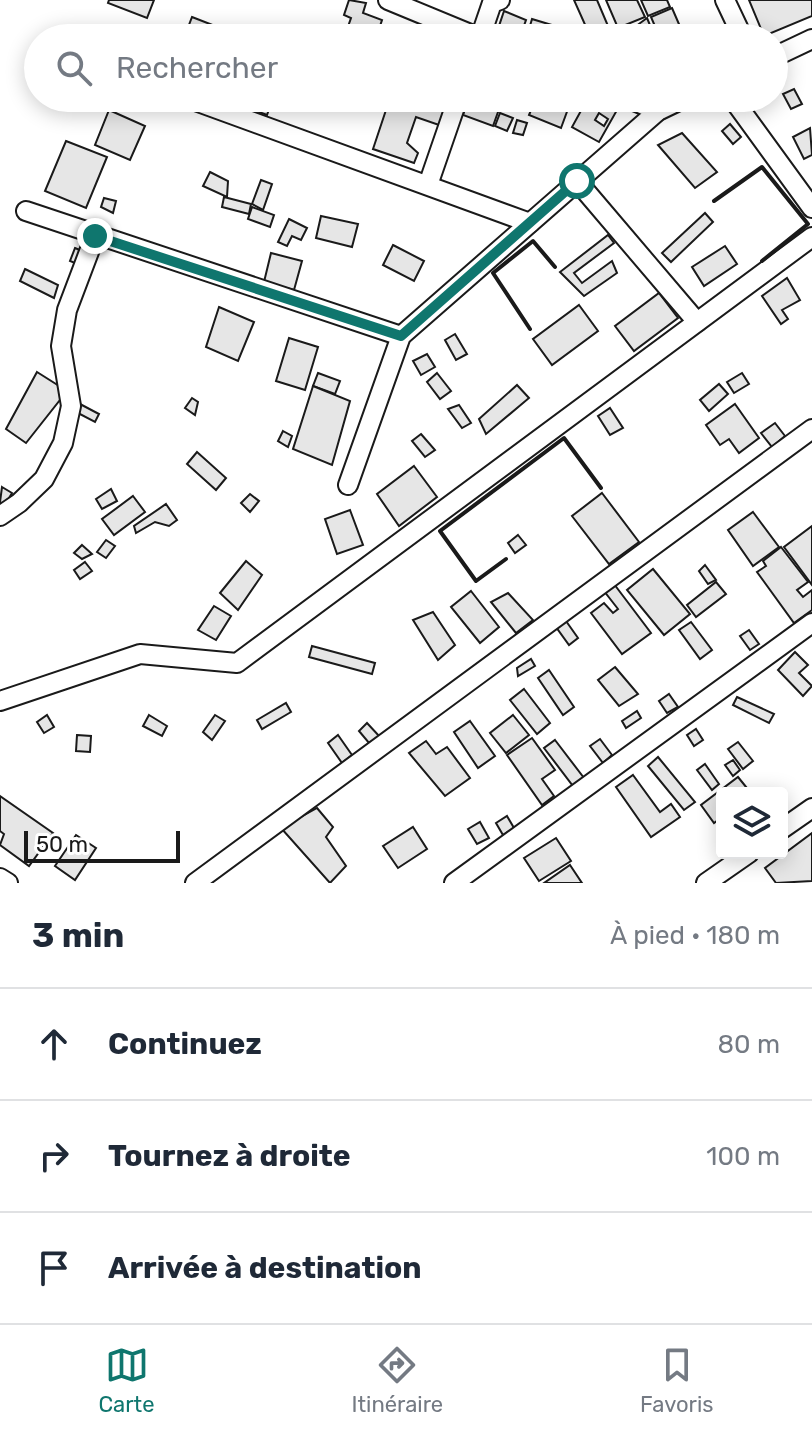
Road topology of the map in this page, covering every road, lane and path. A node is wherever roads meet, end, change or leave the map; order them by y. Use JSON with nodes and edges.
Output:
{"nodes":[{"id":1,"x":388,"y":0,"type":"edge"},
{"id":2,"x":500,"y":0,"type":"edge"},
{"id":3,"x":725,"y":0,"type":"edge"},
{"id":4,"x":446,"y":24,"type":"edge"},
{"id":5,"x":485,"y":24,"type":"edge"},
{"id":6,"x":736,"y":24,"type":"edge"},
{"id":7,"x":812,"y":39,"type":"edge"},
{"id":8,"x":788,"y":50,"type":"edge"},
{"id":9,"x":226,"y":112,"type":"edge"},
{"id":10,"x":453,"y":112,"type":"edge"},
{"id":11,"x":657,"y":112,"type":"edge"},
{"id":12,"x":742,"y":112,"type":"edge"},
{"id":13,"x":577,"y":181,"type":"junction"},
{"id":14,"x":428,"y":185,"type":"junction"},
{"id":15,"x":812,"y":208,"type":"edge"},
{"id":16,"x":26,"y":211,"type":"dead end"},
{"id":17,"x":530,"y":223,"type":"junction"},
{"id":18,"x":95,"y":236,"type":"junction"},
{"id":19,"x":812,"y":237,"type":"edge"},
{"id":20,"x":697,"y":322,"type":"junction"},
{"id":21,"x":401,"y":336,"type":"junction"},
{"id":22,"x":812,"y":429,"type":"edge"},
{"id":23,"x":348,"y":485,"type":"dead end"},
{"id":24,"x":0,"y":516,"type":"edge"},
{"id":25,"x":812,"y":623,"type":"edge"},
{"id":26,"x":0,"y":701,"type":"edge"},
{"id":27,"x":812,"y":808,"type":"edge"},
{"id":28,"x":788,"y":825,"type":"edge"},
{"id":29,"x":740,"y":859,"type":"edge"},
{"id":30,"x":0,"y":878,"type":"edge"},
{"id":31,"x":8,"y":883,"type":"edge"},
{"id":32,"x":195,"y":883,"type":"edge"},
{"id":33,"x":454,"y":883,"type":"edge"},
{"id":34,"x":706,"y":883,"type":"edge"}],
"edges":[{"from":1,"to":4,"type":"street"},
{"from":2,"to":5,"type":"street"},
{"from":3,"to":6,"type":"street"},
{"from":7,"to":8,"type":"street"},
{"from":9,"to":14,"type":"street"},
{"from":10,"to":14,"type":"street"},
{"from":11,"to":13,"type":"street"},
{"from":12,"to":15,"type":"street"},
{"from":13,"to":17,"type":"street"},
{"from":13,"to":20,"type":"street"},
{"from":14,"to":17,"type":"street"},
{"from":16,"to":18,"type":"street"},
{"from":17,"to":21,"type":"street"},
{"from":18,"to":21,"type":"street"},
{"from":18,"to":24,"type":"street"},
{"from":19,"to":20,"type":"street"},
{"from":20,"to":26,"type":"street"},
{"from":21,"to":23,"type":"street"},
{"from":22,"to":32,"type":"street"},
{"from":25,"to":33,"type":"street"},
{"from":27,"to":28,"type":"street"},
{"from":29,"to":34,"type":"street"},
{"from":30,"to":31,"type":"street"}]}
